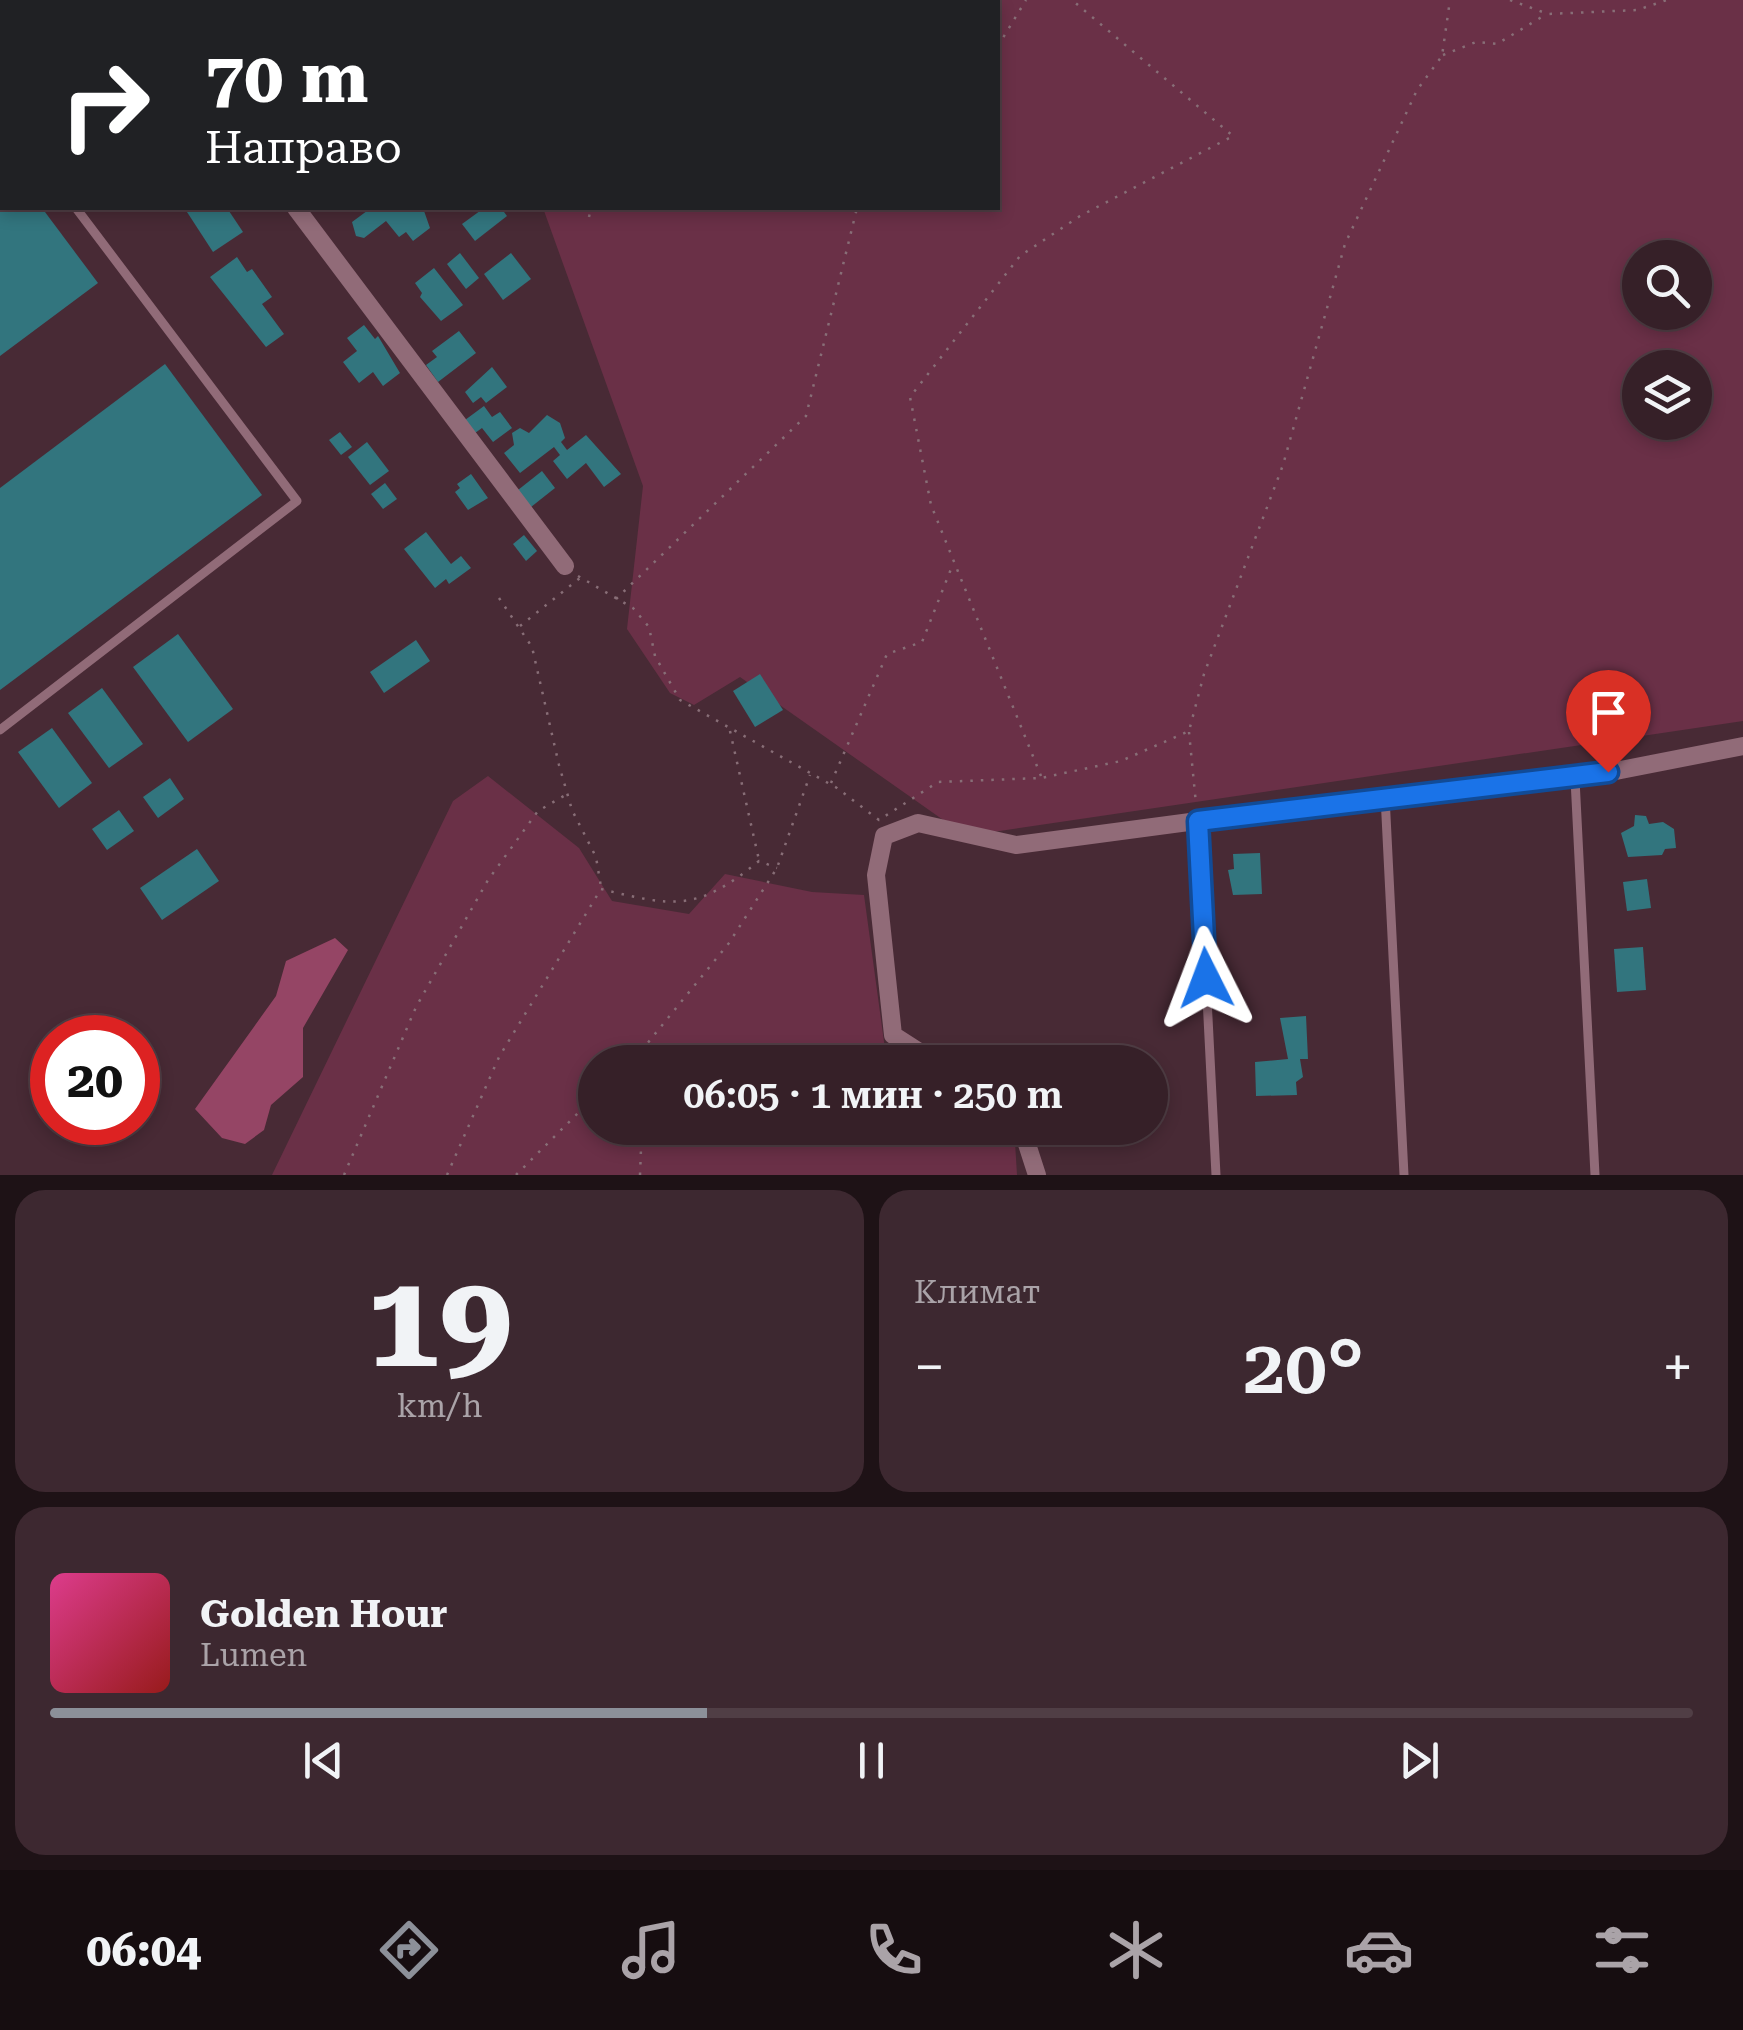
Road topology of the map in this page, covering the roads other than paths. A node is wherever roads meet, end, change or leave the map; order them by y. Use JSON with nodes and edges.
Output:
{"nodes":[{"id":1,"x":78,"y":210,"type":"edge"},
{"id":2,"x":298,"y":210,"type":"edge"},
{"id":3,"x":565,"y":566,"type":"road end"},
{"id":4,"x":0,"y":730,"type":"edge"},
{"id":5,"x":1743,"y":746,"type":"edge"},
{"id":6,"x":1575,"y":779,"type":"junction"},
{"id":7,"x":1385,"y":796,"type":"junction"},
{"id":8,"x":1198,"y":821,"type":"junction"},
{"id":9,"x":908,"y":1045,"type":"edge"},
{"id":10,"x":1027,"y":1145,"type":"edge"},
{"id":11,"x":1037,"y":1175,"type":"edge"},
{"id":12,"x":1216,"y":1175,"type":"edge"},
{"id":13,"x":1404,"y":1175,"type":"edge"},
{"id":14,"x":1595,"y":1175,"type":"edge"}],
"edges":[{"from":1,"to":4,"type":"lane"},
{"from":2,"to":3,"type":"street"},
{"from":5,"to":6,"type":"street"},
{"from":6,"to":7,"type":"street"},
{"from":6,"to":14,"type":"lane"},
{"from":7,"to":8,"type":"street"},
{"from":7,"to":13,"type":"lane"},
{"from":8,"to":9,"type":"street"},
{"from":8,"to":12,"type":"lane"},
{"from":10,"to":11,"type":"street"}]}
